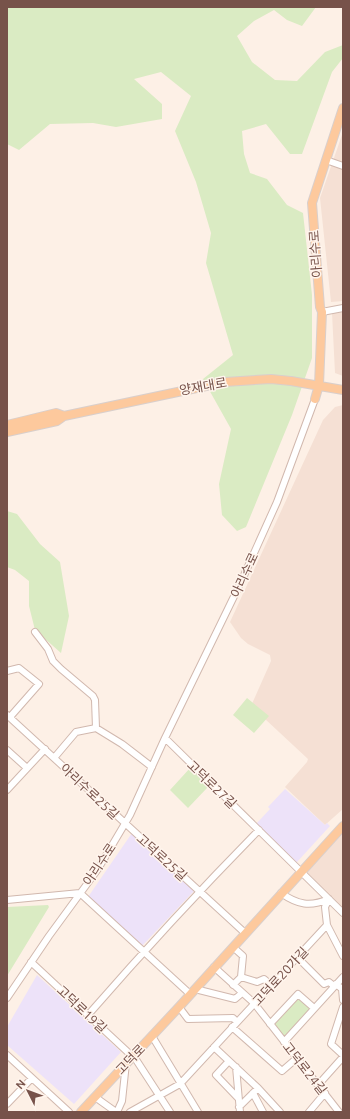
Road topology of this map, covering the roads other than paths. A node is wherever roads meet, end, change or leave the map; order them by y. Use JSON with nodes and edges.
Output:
{"nodes":[{"id":1,"x":343,"y":108,"type":"edge"},
{"id":2,"x":326,"y":160,"type":"junction"},
{"id":3,"x":343,"y":166,"type":"edge"},
{"id":4,"x":343,"y":308,"type":"edge"},
{"id":5,"x":322,"y":312,"type":"junction"},
{"id":6,"x":320,"y":385,"type":"junction"},
{"id":7,"x":343,"y":390,"type":"edge"},
{"id":8,"x":315,"y":399,"type":"joint"},
{"id":9,"x":64,"y":416,"type":"junction"},
{"id":10,"x":7,"y":425,"type":"edge"},
{"id":11,"x":7,"y":432,"type":"edge"},
{"id":12,"x":35,"y":632,"type":"dead end"},
{"id":13,"x":7,"y":671,"type":"edge"},
{"id":14,"x":8,"y":716,"type":"edge"},
{"id":15,"x":96,"y":728,"type":"junction"},
{"id":16,"x":165,"y":738,"type":"junction"},
{"id":17,"x":45,"y":749,"type":"junction"},
{"id":18,"x":7,"y":750,"type":"edge"},
{"id":19,"x":54,"y":758,"type":"junction"},
{"id":20,"x":152,"y":767,"type":"junction"},
{"id":21,"x":27,"y":768,"type":"junction"},
{"id":22,"x":7,"y":789,"type":"edge"},
{"id":23,"x":125,"y":823,"type":"junction"},
{"id":24,"x":343,"y":826,"type":"edge"},
{"id":25,"x":259,"y":830,"type":"junction"},
{"id":26,"x":301,"y":872,"type":"junction"},
{"id":27,"x":199,"y":891,"type":"junction"},
{"id":28,"x":80,"y":893,"type":"junction"},
{"id":29,"x":282,"y":893,"type":"junction"},
{"id":30,"x":329,"y":899,"type":"junction"},
{"id":31,"x":7,"y":900,"type":"edge"},
{"id":32,"x":343,"y":913,"type":"edge"},
{"id":33,"x":327,"y":925,"type":"junction"},
{"id":34,"x":245,"y":933,"type":"junction"},
{"id":35,"x":233,"y":947,"type":"junction"},
{"id":36,"x":144,"y":952,"type":"junction"},
{"id":37,"x":343,"y":956,"type":"edge"},
{"id":38,"x":297,"y":957,"type":"junction"},
{"id":39,"x":31,"y":962,"type":"junction"},
{"id":40,"x":214,"y":967,"type":"junction"},
{"id":41,"x":241,"y":977,"type":"junction"},
{"id":42,"x":343,"y":977,"type":"edge"},
{"id":43,"x":234,"y":985,"type":"junction"},
{"id":44,"x":271,"y":985,"type":"junction"},
{"id":45,"x":335,"y":985,"type":"junction"},
{"id":46,"x":192,"y":992,"type":"junction"},
{"id":47,"x":242,"y":992,"type":"junction"},
{"id":48,"x":7,"y":998,"type":"edge"},
{"id":49,"x":343,"y":1000,"type":"edge"},
{"id":50,"x":254,"y":1004,"type":"junction"},
{"id":51,"x":180,"y":1007,"type":"junction"},
{"id":52,"x":343,"y":1007,"type":"edge"},
{"id":53,"x":314,"y":1008,"type":"junction"},
{"id":54,"x":88,"y":1015,"type":"junction"},
{"id":55,"x":235,"y":1024,"type":"junction"},
{"id":56,"x":270,"y":1024,"type":"junction"},
{"id":57,"x":152,"y":1036,"type":"junction"},
{"id":58,"x":284,"y":1042,"type":"junction"},
{"id":59,"x":214,"y":1047,"type":"junction"},
{"id":60,"x":7,"y":1055,"type":"edge"},
{"id":61,"x":343,"y":1056,"type":"edge"},
{"id":62,"x":131,"y":1058,"type":"junction"},
{"id":63,"x":297,"y":1058,"type":"junction"},
{"id":64,"x":229,"y":1061,"type":"junction"},
{"id":65,"x":236,"y":1067,"type":"junction"},
{"id":66,"x":32,"y":1078,"type":"junction"},
{"id":67,"x":180,"y":1084,"type":"junction"},
{"id":68,"x":318,"y":1085,"type":"junction"},
{"id":69,"x":258,"y":1088,"type":"junction"},
{"id":70,"x":253,"y":1093,"type":"junction"},
{"id":71,"x":325,"y":1094,"type":"junction"},
{"id":72,"x":160,"y":1095,"type":"junction"},
{"id":73,"x":95,"y":1097,"type":"junction"},
{"id":74,"x":238,"y":1098,"type":"junction"},
{"id":75,"x":7,"y":1104,"type":"edge"},
{"id":76,"x":239,"y":1110,"type":"edge"},
{"id":77,"x":69,"y":1112,"type":"edge"},
{"id":78,"x":81,"y":1112,"type":"edge"},
{"id":79,"x":117,"y":1112,"type":"edge"},
{"id":80,"x":130,"y":1112,"type":"edge"},
{"id":81,"x":170,"y":1112,"type":"edge"},
{"id":82,"x":198,"y":1112,"type":"edge"},
{"id":83,"x":262,"y":1112,"type":"edge"},
{"id":84,"x":280,"y":1112,"type":"edge"},
{"id":85,"x":309,"y":1112,"type":"edge"},
{"id":86,"x":339,"y":1112,"type":"edge"}],
"edges":[{"from":1,"to":2,"type":"main road","name":"아리수로"},
{"from":2,"to":3,"type":"street"},
{"from":2,"to":5,"type":"main road","name":"아리수로"},
{"from":4,"to":5,"type":"street"},
{"from":5,"to":6,"type":"main road","name":"아리수로"},
{"from":6,"to":7,"type":"main road","name":"양재대로"},
{"from":6,"to":8,"type":"main road","name":"아리수로"},
{"from":6,"to":9,"type":"main road","name":"양재대로"},
{"from":8,"to":16,"type":"street","name":"아리수로"},
{"from":9,"to":10,"type":"main road","name":"양재대로"},
{"from":9,"to":11,"type":"main road","name":"양재대로"},
{"from":12,"to":15,"type":"street"},
{"from":13,"to":14,"type":"street","name":"아리수로25길"},
{"from":14,"to":17,"type":"street","name":"아리수로25길"},
{"from":15,"to":19,"type":"street","name":"아리수로25길"},
{"from":15,"to":20,"type":"street"},
{"from":16,"to":20,"type":"street","name":"아리수로"},
{"from":16,"to":25,"type":"street","name":"고덕로27길"},
{"from":17,"to":19,"type":"street","name":"아리수로25길"},
{"from":17,"to":21,"type":"street"},
{"from":18,"to":21,"type":"street"},
{"from":19,"to":23,"type":"street","name":"아리수로25길"},
{"from":20,"to":23,"type":"street","name":"아리수로"},
{"from":21,"to":22,"type":"street"},
{"from":23,"to":27,"type":"street","name":"고덕로25길"},
{"from":23,"to":28,"type":"street","name":"아리수로"},
{"from":24,"to":26,"type":"main road","name":"고덕로"},
{"from":25,"to":26,"type":"street","name":"고덕로27길"},
{"from":25,"to":27,"type":"street"},
{"from":26,"to":29,"type":"main road","name":"고덕로"},
{"from":26,"to":30,"type":"street","name":"고덕로27길"},
{"from":27,"to":34,"type":"street","name":"고덕로25길"},
{"from":27,"to":36,"type":"street","name":"고덕로25길"},
{"from":28,"to":31,"type":"street"},
{"from":28,"to":36,"type":"street"},
{"from":28,"to":39,"type":"street","name":"아리수로"},
{"from":29,"to":30,"type":"street"},
{"from":29,"to":34,"type":"main road","name":"고덕로"},
{"from":30,"to":32,"type":"street","name":"고덕로27길"},
{"from":30,"to":33,"type":"street"},
{"from":33,"to":37,"type":"street"},
{"from":33,"to":38,"type":"street","name":"고덕로20가길"},
{"from":34,"to":35,"type":"main road","name":"고덕로"},
{"from":35,"to":40,"type":"main road","name":"고덕로"},
{"from":35,"to":41,"type":"street"},
{"from":36,"to":46,"type":"street"},
{"from":36,"to":54,"type":"street","name":"고덕로25길"},
{"from":38,"to":44,"type":"street","name":"고덕로20가길"},
{"from":38,"to":45,"type":"street"},
{"from":39,"to":48,"type":"street","name":"아리수로"},
{"from":39,"to":54,"type":"street","name":"고덕로19길"},
{"from":40,"to":43,"type":"street","name":"고덕로24길"},
{"from":40,"to":46,"type":"main road","name":"고덕로"},
{"from":41,"to":43,"type":"street"},
{"from":41,"to":44,"type":"street"},
{"from":42,"to":45,"type":"street"},
{"from":43,"to":47,"type":"street","name":"고덕로24길"},
{"from":44,"to":50,"type":"street","name":"고덕로20가길"},
{"from":45,"to":49,"type":"street"},
{"from":45,"to":53,"type":"street"},
{"from":46,"to":47,"type":"street"},
{"from":46,"to":51,"type":"main road","name":"고덕로"},
{"from":47,"to":50,"type":"street","name":"고덕로24길"},
{"from":50,"to":55,"type":"street","name":"고덕로20가길"},
{"from":50,"to":56,"type":"street","name":"고덕로24길"},
{"from":51,"to":55,"type":"street"},
{"from":51,"to":57,"type":"main road","name":"고덕로"},
{"from":52,"to":61,"type":"street"},
{"from":53,"to":56,"type":"street"},
{"from":53,"to":58,"type":"street"},
{"from":54,"to":62,"type":"street","name":"고덕로19길"},
{"from":55,"to":59,"type":"street","name":"고덕로20가길"},
{"from":55,"to":63,"type":"street"},
{"from":56,"to":58,"type":"street","name":"고덕로24길"},
{"from":57,"to":62,"type":"main road","name":"고덕로"},
{"from":57,"to":67,"type":"street"},
{"from":58,"to":63,"type":"street","name":"고덕로24길"},
{"from":59,"to":64,"type":"street"},
{"from":59,"to":67,"type":"street","name":"고덕로20가길"},
{"from":60,"to":66,"type":"street"},
{"from":61,"to":68,"type":"street"},
{"from":62,"to":72,"type":"street","name":"고덕로19길"},
{"from":62,"to":73,"type":"main road","name":"고덕로"},
{"from":62,"to":79,"type":"street"},
{"from":63,"to":68,"type":"street","name":"고덕로24길"},
{"from":64,"to":65,"type":"street"},
{"from":64,"to":74,"type":"street"},
{"from":65,"to":69,"type":"street"},
{"from":65,"to":74,"type":"street"},
{"from":66,"to":75,"type":"street"},
{"from":66,"to":77,"type":"street"},
{"from":67,"to":72,"type":"street","name":"고덕로20가길"},
{"from":67,"to":82,"type":"street"},
{"from":68,"to":71,"type":"street","name":"고덕로24길"},
{"from":69,"to":70,"type":"street"},
{"from":69,"to":84,"type":"street"},
{"from":70,"to":76,"type":"street"},
{"from":70,"to":83,"type":"street"},
{"from":71,"to":85,"type":"street"},
{"from":71,"to":86,"type":"street","name":"고덕로24길"},
{"from":72,"to":80,"type":"street","name":"고덕로20가길"},
{"from":72,"to":81,"type":"street","name":"고덕로19길"},
{"from":73,"to":78,"type":"main road","name":"고덕로"},
{"from":73,"to":79,"type":"street"},
{"from":74,"to":76,"type":"street"}]}
